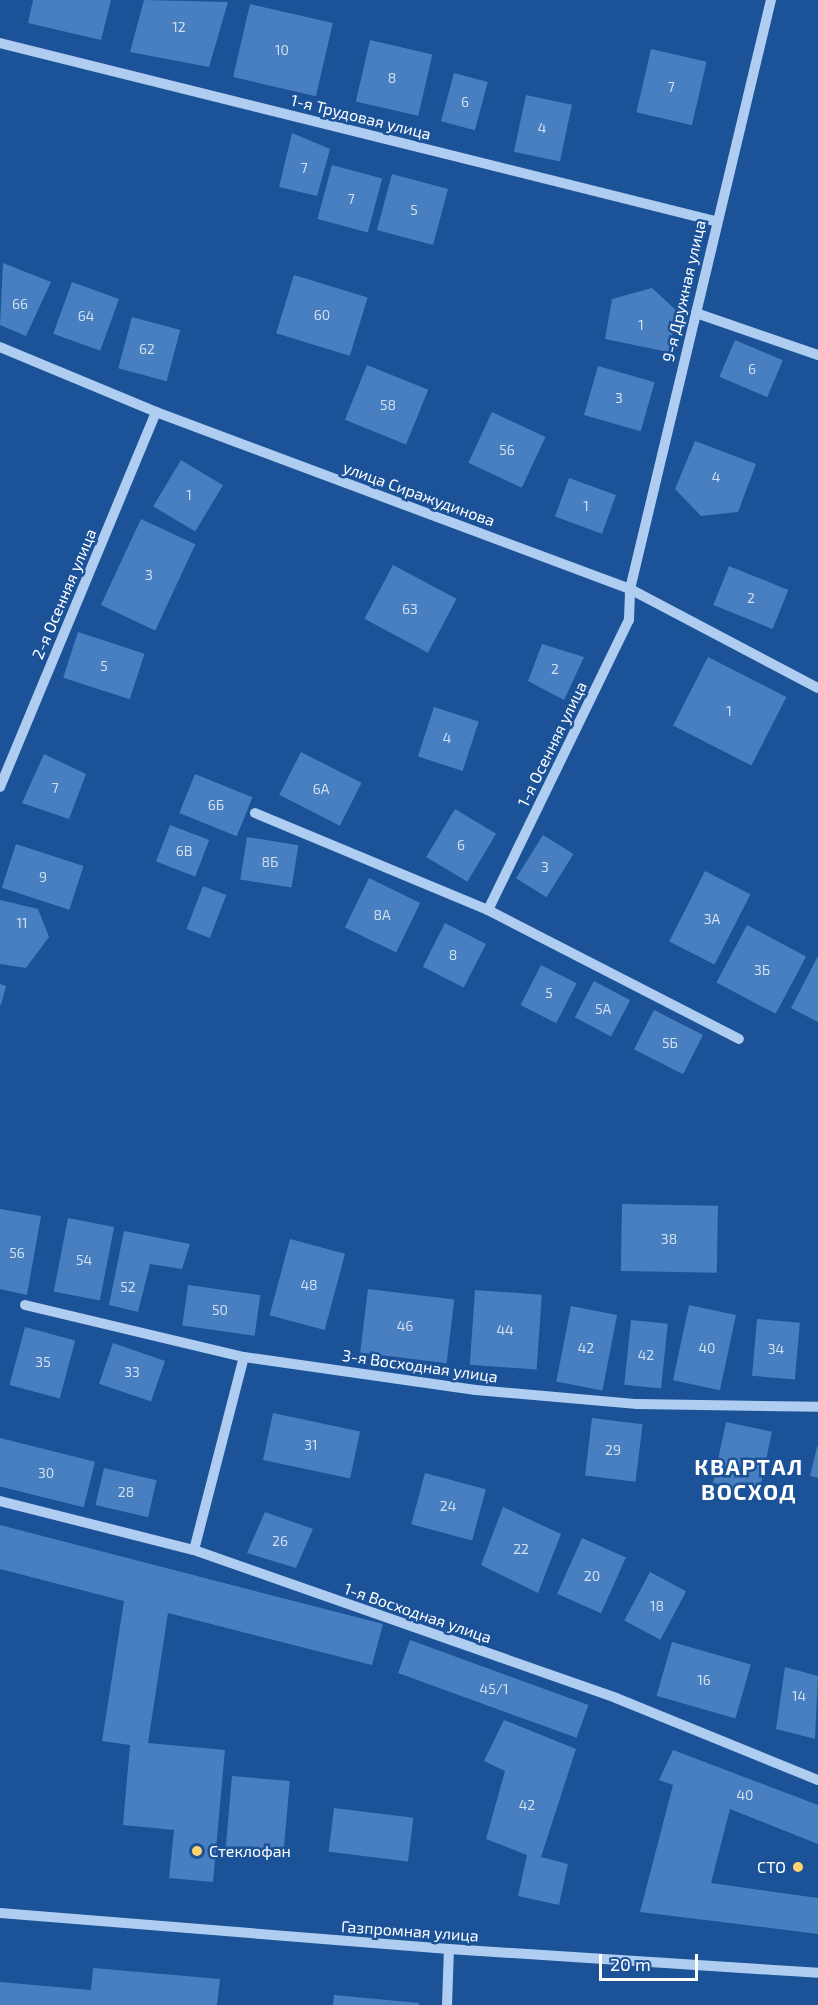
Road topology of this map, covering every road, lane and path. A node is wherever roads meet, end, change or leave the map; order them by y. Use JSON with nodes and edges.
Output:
{"nodes":[{"id":1,"x":771,"y":0,"type":"edge"},
{"id":2,"x":0,"y":43,"type":"edge"},
{"id":3,"x":716,"y":221,"type":"junction"},
{"id":4,"x":696,"y":313,"type":"junction"},
{"id":5,"x":0,"y":347,"type":"edge"},
{"id":6,"x":818,"y":355,"type":"edge"},
{"id":7,"x":156,"y":412,"type":"junction"},
{"id":8,"x":630,"y":589,"type":"junction"},
{"id":9,"x":818,"y":688,"type":"edge"},
{"id":10,"x":0,"y":787,"type":"edge"},
{"id":11,"x":255,"y":813,"type":"dead end"},
{"id":12,"x":488,"y":910,"type":"junction"},
{"id":13,"x":739,"y":1039,"type":"dead end"},
{"id":14,"x":25,"y":1305,"type":"dead end"},
{"id":15,"x":244,"y":1357,"type":"junction"},
{"id":16,"x":818,"y":1407,"type":"edge"},
{"id":17,"x":0,"y":1501,"type":"edge"},
{"id":18,"x":194,"y":1550,"type":"junction"},
{"id":19,"x":818,"y":1780,"type":"edge"},
{"id":20,"x":0,"y":1913,"type":"edge"},
{"id":21,"x":449,"y":1949,"type":"junction"},
{"id":22,"x":818,"y":1973,"type":"edge"},
{"id":23,"x":447,"y":2005,"type":"edge"}],
"edges":[{"from":1,"to":3,"type":"street","name":"9-я Дружная улица"},
{"from":2,"to":3,"type":"street","name":"1-я Трудовая улица"},
{"from":3,"to":4,"type":"street","name":"9-я Дружная улица"},
{"from":4,"to":6,"type":"street"},
{"from":4,"to":8,"type":"street","name":"9-я Дружная улица"},
{"from":5,"to":7,"type":"street","name":"улица Сиражудинова"},
{"from":7,"to":8,"type":"street","name":"улица Сиражудинова"},
{"from":7,"to":10,"type":"street","name":"2-я Осенняя улица"},
{"from":8,"to":9,"type":"street","name":"улица Сиражудинова"},
{"from":8,"to":12,"type":"street","name":"1-я Осенняя улица"},
{"from":11,"to":12,"type":"street"},
{"from":12,"to":13,"type":"street"},
{"from":14,"to":15,"type":"street","name":"3-я Восходная улица"},
{"from":15,"to":16,"type":"street","name":"3-я Восходная улица"},
{"from":15,"to":18,"type":"street"},
{"from":17,"to":18,"type":"street","name":"1-я Восходная улица"},
{"from":18,"to":19,"type":"street","name":"1-я Восходная улица"},
{"from":20,"to":21,"type":"street","name":"Газпромная улица"},
{"from":21,"to":22,"type":"street","name":"Газпромная улица"},
{"from":21,"to":23,"type":"street"}]}
